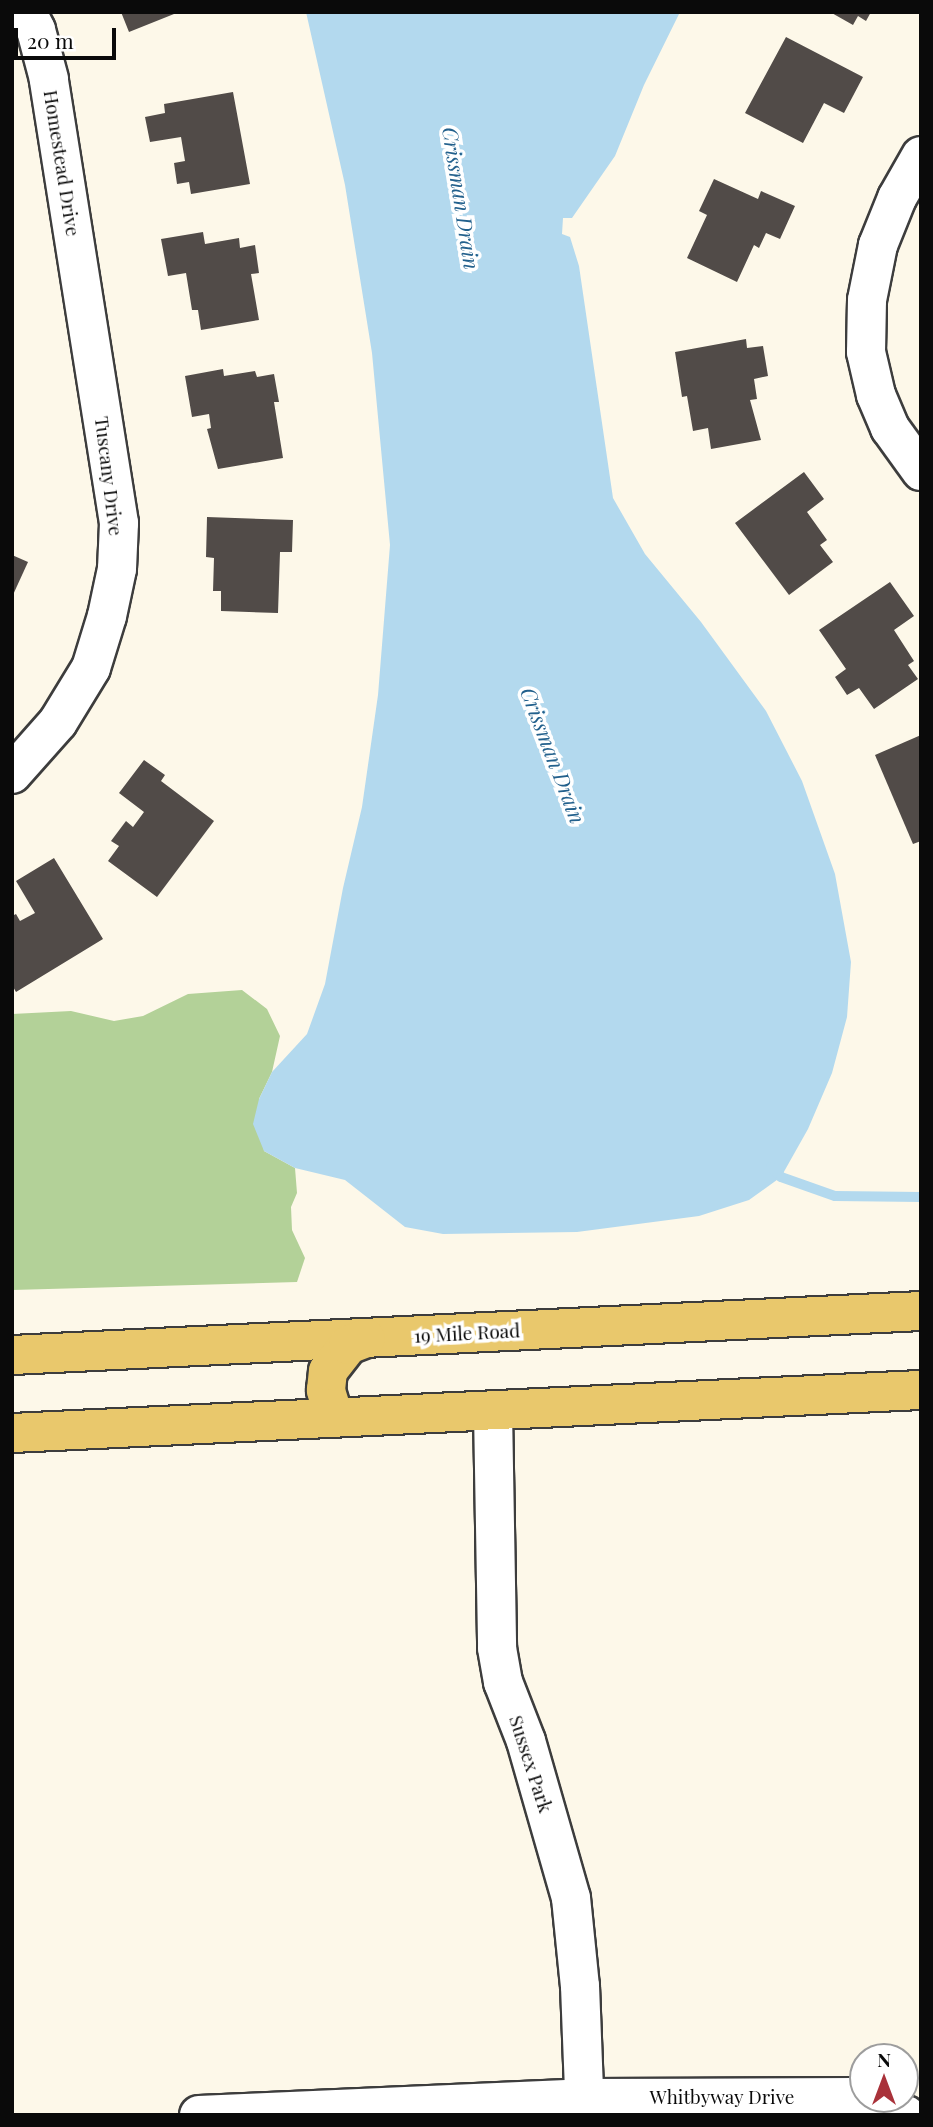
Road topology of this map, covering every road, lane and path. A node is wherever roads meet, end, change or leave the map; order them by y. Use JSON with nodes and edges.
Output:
{"nodes":[{"id":1,"x":27,"y":12,"type":"edge"},
{"id":2,"x":921,"y":156,"type":"edge"},
{"id":3,"x":86,"y":316,"type":"joint"},
{"id":4,"x":921,"y":471,"type":"edge"},
{"id":5,"x":12,"y":774,"type":"edge"},
{"id":6,"x":921,"y":1311,"type":"edge"},
{"id":7,"x":366,"y":1338,"type":"junction"},
{"id":8,"x":12,"y":1355,"type":"edge"},
{"id":9,"x":921,"y":1390,"type":"edge"},
{"id":10,"x":494,"y":1411,"type":"junction"},
{"id":11,"x":334,"y":1417,"type":"junction"},
{"id":12,"x":12,"y":1433,"type":"edge"},
{"id":13,"x":585,"y":2106,"type":"edge"},
{"id":14,"x":199,"y":2115,"type":"edge"},
{"id":15,"x":906,"y":2115,"type":"edge"}],
"edges":[{"from":1,"to":3,"type":"street","name":"Homestead Drive"},
{"from":2,"to":4,"type":"street"},
{"from":3,"to":5,"type":"street","name":"Tuscany Drive"},
{"from":6,"to":7,"type":"main road","name":"19 Mile Road"},
{"from":7,"to":8,"type":"main road","name":"19 Mile Road"},
{"from":7,"to":11,"type":"main road"},
{"from":9,"to":10,"type":"main road"},
{"from":10,"to":11,"type":"main road"},
{"from":10,"to":13,"type":"street","name":"Sussex Park"},
{"from":11,"to":12,"type":"main road"},
{"from":13,"to":14,"type":"street","name":"Whitbyway Drive"},
{"from":13,"to":15,"type":"street","name":"Whitbyway Drive"}]}
